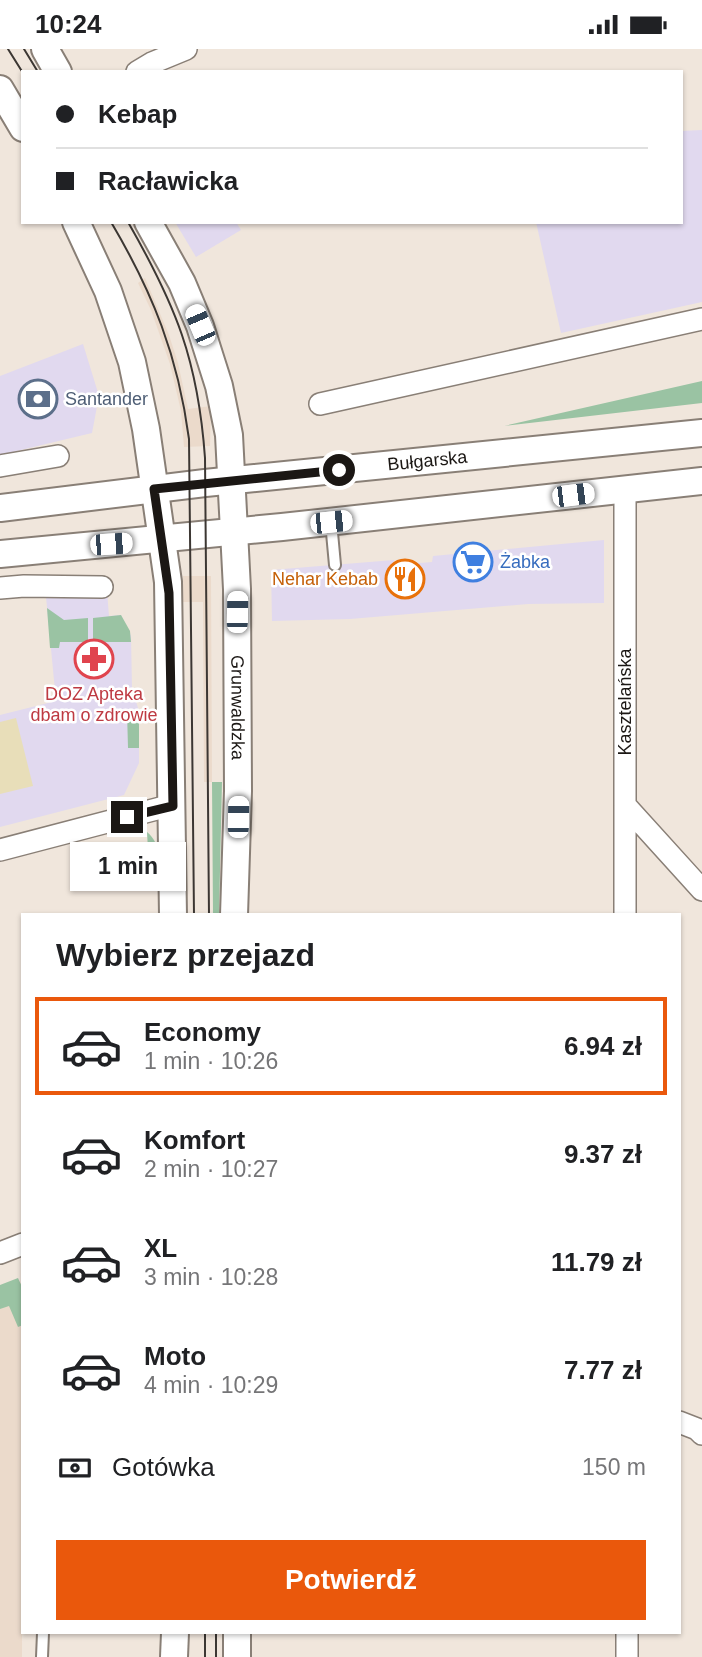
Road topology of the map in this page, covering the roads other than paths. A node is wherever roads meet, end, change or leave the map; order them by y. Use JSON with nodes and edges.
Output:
{"nodes":[{"id":1,"x":45,"y":49,"type":"edge"},
{"id":2,"x":186,"y":49,"type":"edge"},
{"id":3,"x":57,"y":70,"type":"edge"},
{"id":4,"x":140,"y":70,"type":"edge"},
{"id":5,"x":0,"y":89,"type":"edge"},
{"id":6,"x":21,"y":125,"type":"edge"},
{"id":7,"x":77,"y":224,"type":"edge"},
{"id":8,"x":149,"y":224,"type":"edge"},
{"id":9,"x":702,"y":319,"type":"edge"},
{"id":10,"x":318,"y":399,"type":"dead end"},
{"id":11,"x":696,"y":431,"type":"edge"},
{"id":12,"x":58,"y":456,"type":"dead end"},
{"id":13,"x":0,"y":466,"type":"edge"},
{"id":14,"x":232,"y":481,"type":"junction"},
{"id":15,"x":698,"y":483,"type":"edge"},
{"id":16,"x":154,"y":489,"type":"junction"},
{"id":17,"x":625,"y":489,"type":"junction"},
{"id":18,"x":0,"y":508,"type":"edge"},
{"id":19,"x":331,"y":522,"type":"junction"},
{"id":20,"x":235,"y":532,"type":"junction"},
{"id":21,"x":162,"y":539,"type":"junction"},
{"id":22,"x":0,"y":554,"type":"edge"},
{"id":23,"x":335,"y":565,"type":"dead end"},
{"id":24,"x":102,"y":587,"type":"dead end"},
{"id":25,"x":0,"y":588,"type":"edge"},
{"id":26,"x":625,"y":805,"type":"junction"},
{"id":27,"x":173,"y":806,"type":"junction"},
{"id":28,"x":0,"y":850,"type":"edge"},
{"id":29,"x":702,"y":890,"type":"edge"},
{"id":30,"x":173,"y":913,"type":"edge"},
{"id":31,"x":234,"y":913,"type":"edge"},
{"id":32,"x":625,"y":913,"type":"edge"},
{"id":33,"x":21,"y":1245,"type":"edge"},
{"id":34,"x":0,"y":1252,"type":"edge"},
{"id":35,"x":681,"y":1423,"type":"edge"},
{"id":36,"x":702,"y":1434,"type":"edge"},
{"id":37,"x":43,"y":1634,"type":"edge"},
{"id":38,"x":175,"y":1634,"type":"edge"},
{"id":39,"x":237,"y":1634,"type":"edge"},
{"id":40,"x":627,"y":1634,"type":"edge"},
{"id":41,"x":42,"y":1657,"type":"edge"},
{"id":42,"x":174,"y":1657,"type":"edge"},
{"id":43,"x":237,"y":1657,"type":"edge"},
{"id":44,"x":626,"y":1657,"type":"edge"}],
"edges":[{"from":1,"to":3,"type":"street"},
{"from":2,"to":4,"type":"street"},
{"from":5,"to":6,"type":"street"},
{"from":7,"to":16,"type":"street"},
{"from":8,"to":14,"type":"street","name":"Grunwaldzka"},
{"from":9,"to":10,"type":"street"},
{"from":11,"to":14,"type":"street","name":"Bułgarska"},
{"from":12,"to":13,"type":"street"},
{"from":14,"to":16,"type":"street","name":"Bułgarska"},
{"from":14,"to":20,"type":"street","name":"Grunwaldzka"},
{"from":15,"to":17,"type":"street"},
{"from":16,"to":18,"type":"street","name":"Bułgarska"},
{"from":16,"to":21,"type":"street"},
{"from":17,"to":19,"type":"street"},
{"from":17,"to":26,"type":"street","name":"Kasztelańska"},
{"from":19,"to":20,"type":"street"},
{"from":19,"to":23,"type":"lane"},
{"from":20,"to":21,"type":"street"},
{"from":20,"to":31,"type":"street","name":"Grunwaldzka"},
{"from":21,"to":22,"type":"street"},
{"from":21,"to":27,"type":"street"},
{"from":24,"to":25,"type":"street"},
{"from":26,"to":29,"type":"street"},
{"from":26,"to":32,"type":"street","name":"Kasztelańska"},
{"from":27,"to":28,"type":"street"},
{"from":27,"to":30,"type":"street"},
{"from":33,"to":34,"type":"street"},
{"from":35,"to":36,"type":"street"},
{"from":37,"to":41,"type":"lane"},
{"from":38,"to":42,"type":"street"},
{"from":39,"to":43,"type":"street"},
{"from":40,"to":44,"type":"street"}]}
